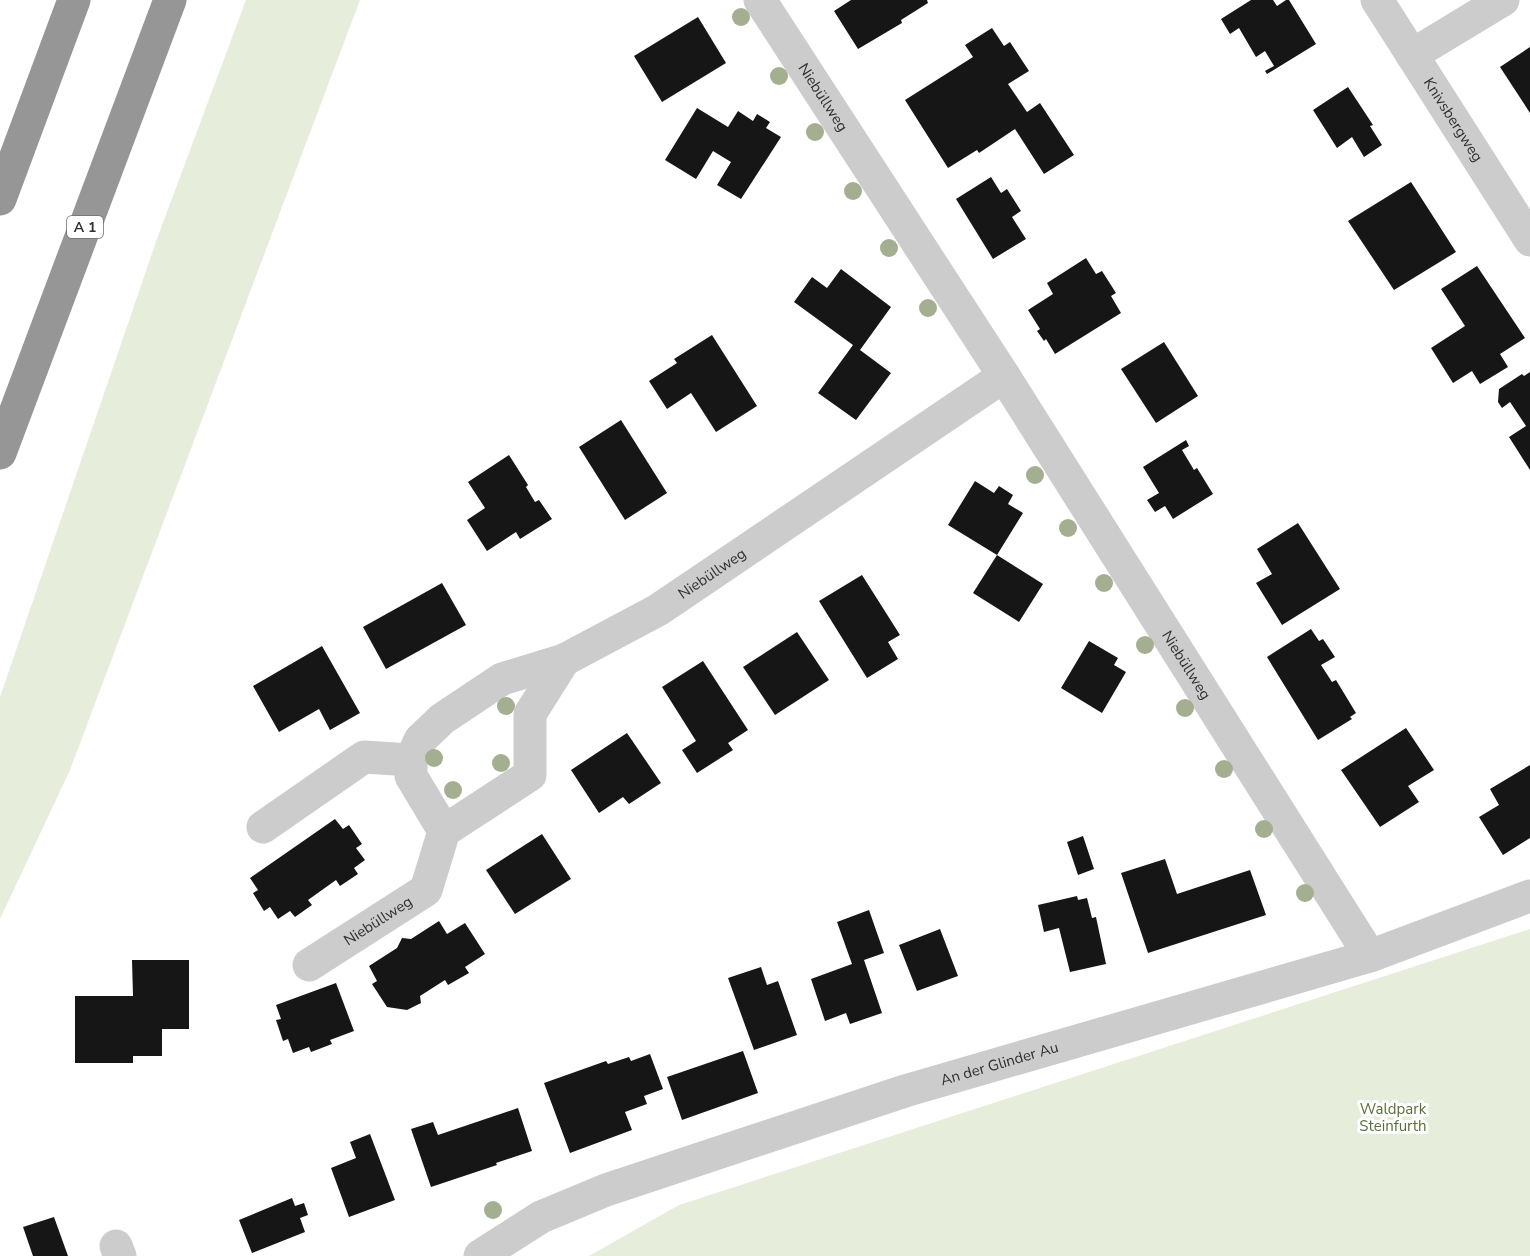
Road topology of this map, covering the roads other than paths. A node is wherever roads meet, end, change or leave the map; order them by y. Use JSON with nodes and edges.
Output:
{"nodes":[{"id":1,"x":74,"y":0,"type":"edge"},
{"id":2,"x":170,"y":0,"type":"edge"},
{"id":3,"x":760,"y":0,"type":"edge"},
{"id":4,"x":1377,"y":0,"type":"edge"},
{"id":5,"x":1503,"y":0,"type":"edge"},
{"id":6,"x":1412,"y":55,"type":"junction"},
{"id":7,"x":0,"y":199,"type":"edge"},
{"id":8,"x":1530,"y":240,"type":"edge"},
{"id":9,"x":1004,"y":376,"type":"junction"},
{"id":10,"x":0,"y":453,"type":"edge"},
{"id":11,"x":564,"y":660,"type":"junction"},
{"id":12,"x":411,"y":760,"type":"junction"},
{"id":13,"x":263,"y":827,"type":"dead end"},
{"id":14,"x":444,"y":831,"type":"junction"},
{"id":15,"x":1530,"y":896,"type":"edge"},
{"id":16,"x":1370,"y":956,"type":"junction"},
{"id":17,"x":309,"y":965,"type":"dead end"},
{"id":18,"x":480,"y":1256,"type":"edge"}],
"edges":[{"from":1,"to":7,"type":"highway"},
{"from":2,"to":10,"type":"highway","number":"A 1"},
{"from":3,"to":9,"type":"street","name":"Niebüllweg"},
{"from":4,"to":6,"type":"street","name":"Knivsbergweg"},
{"from":5,"to":6,"type":"street"},
{"from":6,"to":8,"type":"street","name":"Knivsbergweg"},
{"from":9,"to":11,"type":"street","name":"Niebüllweg"},
{"from":9,"to":16,"type":"street","name":"Niebüllweg"},
{"from":11,"to":12,"type":"street","name":"Niebüllweg"},
{"from":11,"to":14,"type":"street","name":"Niebüllweg"},
{"from":12,"to":13,"type":"street"},
{"from":12,"to":14,"type":"street"},
{"from":14,"to":17,"type":"street","name":"Niebüllweg"},
{"from":15,"to":16,"type":"street","name":"An der Glinder Au"},
{"from":16,"to":18,"type":"street","name":"An der Glinder Au"}]}
